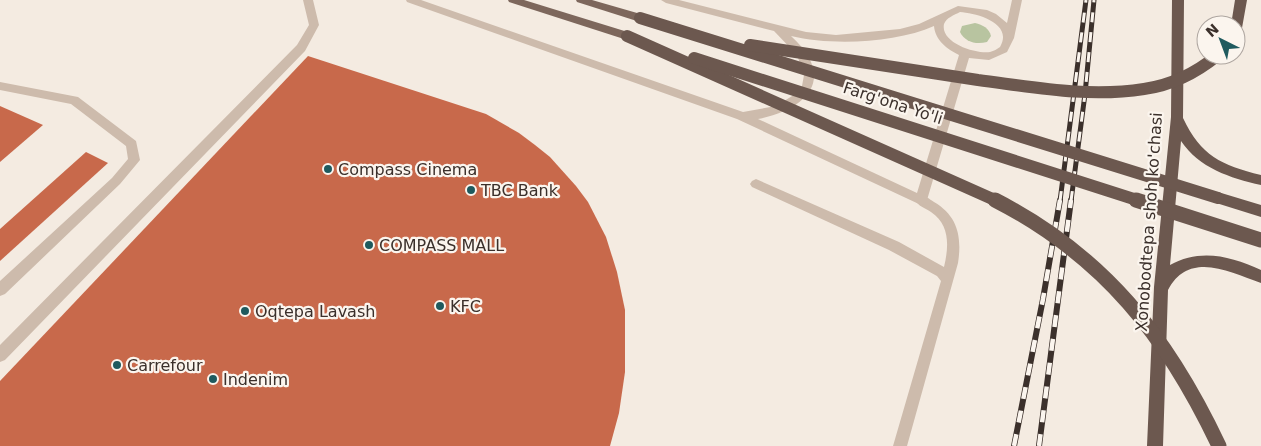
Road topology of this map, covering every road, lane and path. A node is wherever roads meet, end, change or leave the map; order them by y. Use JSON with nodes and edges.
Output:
{"nodes":[{"id":1,"x":308,"y":0,"type":"edge"},
{"id":2,"x":411,"y":0,"type":"edge"},
{"id":3,"x":513,"y":0,"type":"edge"},
{"id":4,"x":582,"y":0,"type":"edge"},
{"id":5,"x":666,"y":0,"type":"edge"},
{"id":6,"x":974,"y":0,"type":"edge"},
{"id":7,"x":1017,"y":0,"type":"edge"},
{"id":8,"x":1178,"y":0,"type":"edge"},
{"id":9,"x":1240,"y":0,"type":"edge"},
{"id":10,"x":958,"y":9,"type":"junction"},
{"id":11,"x":1238,"y":15,"type":"edge"},
{"id":12,"x":640,"y":18,"type":"junction"},
{"id":13,"x":942,"y":18,"type":"junction"},
{"id":14,"x":777,"y":30,"type":"junction"},
{"id":15,"x":627,"y":36,"type":"junction"},
{"id":16,"x":1009,"y":38,"type":"junction"},
{"id":17,"x":965,"y":54,"type":"junction"},
{"id":18,"x":1204,"y":65,"type":"edge"},
{"id":19,"x":0,"y":86,"type":"edge"},
{"id":20,"x":741,"y":116,"type":"junction"},
{"id":21,"x":1177,"y":117,"type":"junction"},
{"id":22,"x":1261,"y":180,"type":"edge"},
{"id":23,"x":756,"y":184,"type":"dead end"},
{"id":24,"x":921,"y":200,"type":"junction"},
{"id":25,"x":1261,"y":211,"type":"edge"},
{"id":26,"x":1261,"y":240,"type":"edge"},
{"id":27,"x":1261,"y":277,"type":"edge"},
{"id":28,"x":948,"y":280,"type":"junction"},
{"id":29,"x":1161,"y":287,"type":"junction"},
{"id":30,"x":0,"y":290,"type":"edge"},
{"id":31,"x":0,"y":355,"type":"edge"},
{"id":32,"x":900,"y":446,"type":"edge"},
{"id":33,"x":1155,"y":446,"type":"edge"},
{"id":34,"x":1219,"y":446,"type":"edge"}],
"edges":[{"from":1,"to":31,"type":"street"},
{"from":2,"to":20,"type":"street"},
{"from":3,"to":15,"type":"main road","name":"Farg'ona Yo'li"},
{"from":4,"to":12,"type":"main road","name":"Farg'ona Yo'li"},
{"from":5,"to":14,"type":"street"},
{"from":6,"to":10,"type":"street"},
{"from":7,"to":16,"type":"street"},
{"from":8,"to":21,"type":"highway","name":"Xonobodtepa shoh ko'chasi"},
{"from":9,"to":11,"type":"highway"},
{"from":10,"to":13,"type":"street"},
{"from":10,"to":16,"type":"street"},
{"from":12,"to":18,"type":"highway","bridge":true},
{"from":12,"to":25,"type":"highway","name":"Farg'ona Yo'li","bridge":true},
{"from":13,"to":14,"type":"street"},
{"from":13,"to":17,"type":"street"},
{"from":14,"to":20,"type":"street"},
{"from":15,"to":26,"type":"highway","name":"Farg'ona Yo'li","bridge":true},
{"from":15,"to":34,"type":"highway","bridge":true},
{"from":16,"to":17,"type":"street"},
{"from":17,"to":24,"type":"street"},
{"from":19,"to":30,"type":"street"},
{"from":20,"to":24,"type":"street"},
{"from":21,"to":22,"type":"highway"},
{"from":21,"to":29,"type":"highway","name":"Xonobodtepa shoh ko'chasi"},
{"from":23,"to":28,"type":"street"},
{"from":24,"to":28,"type":"street"},
{"from":27,"to":29,"type":"highway"},
{"from":28,"to":32,"type":"street"},
{"from":29,"to":33,"type":"highway","name":"Xonobodtepa shoh ko'chasi"}]}
